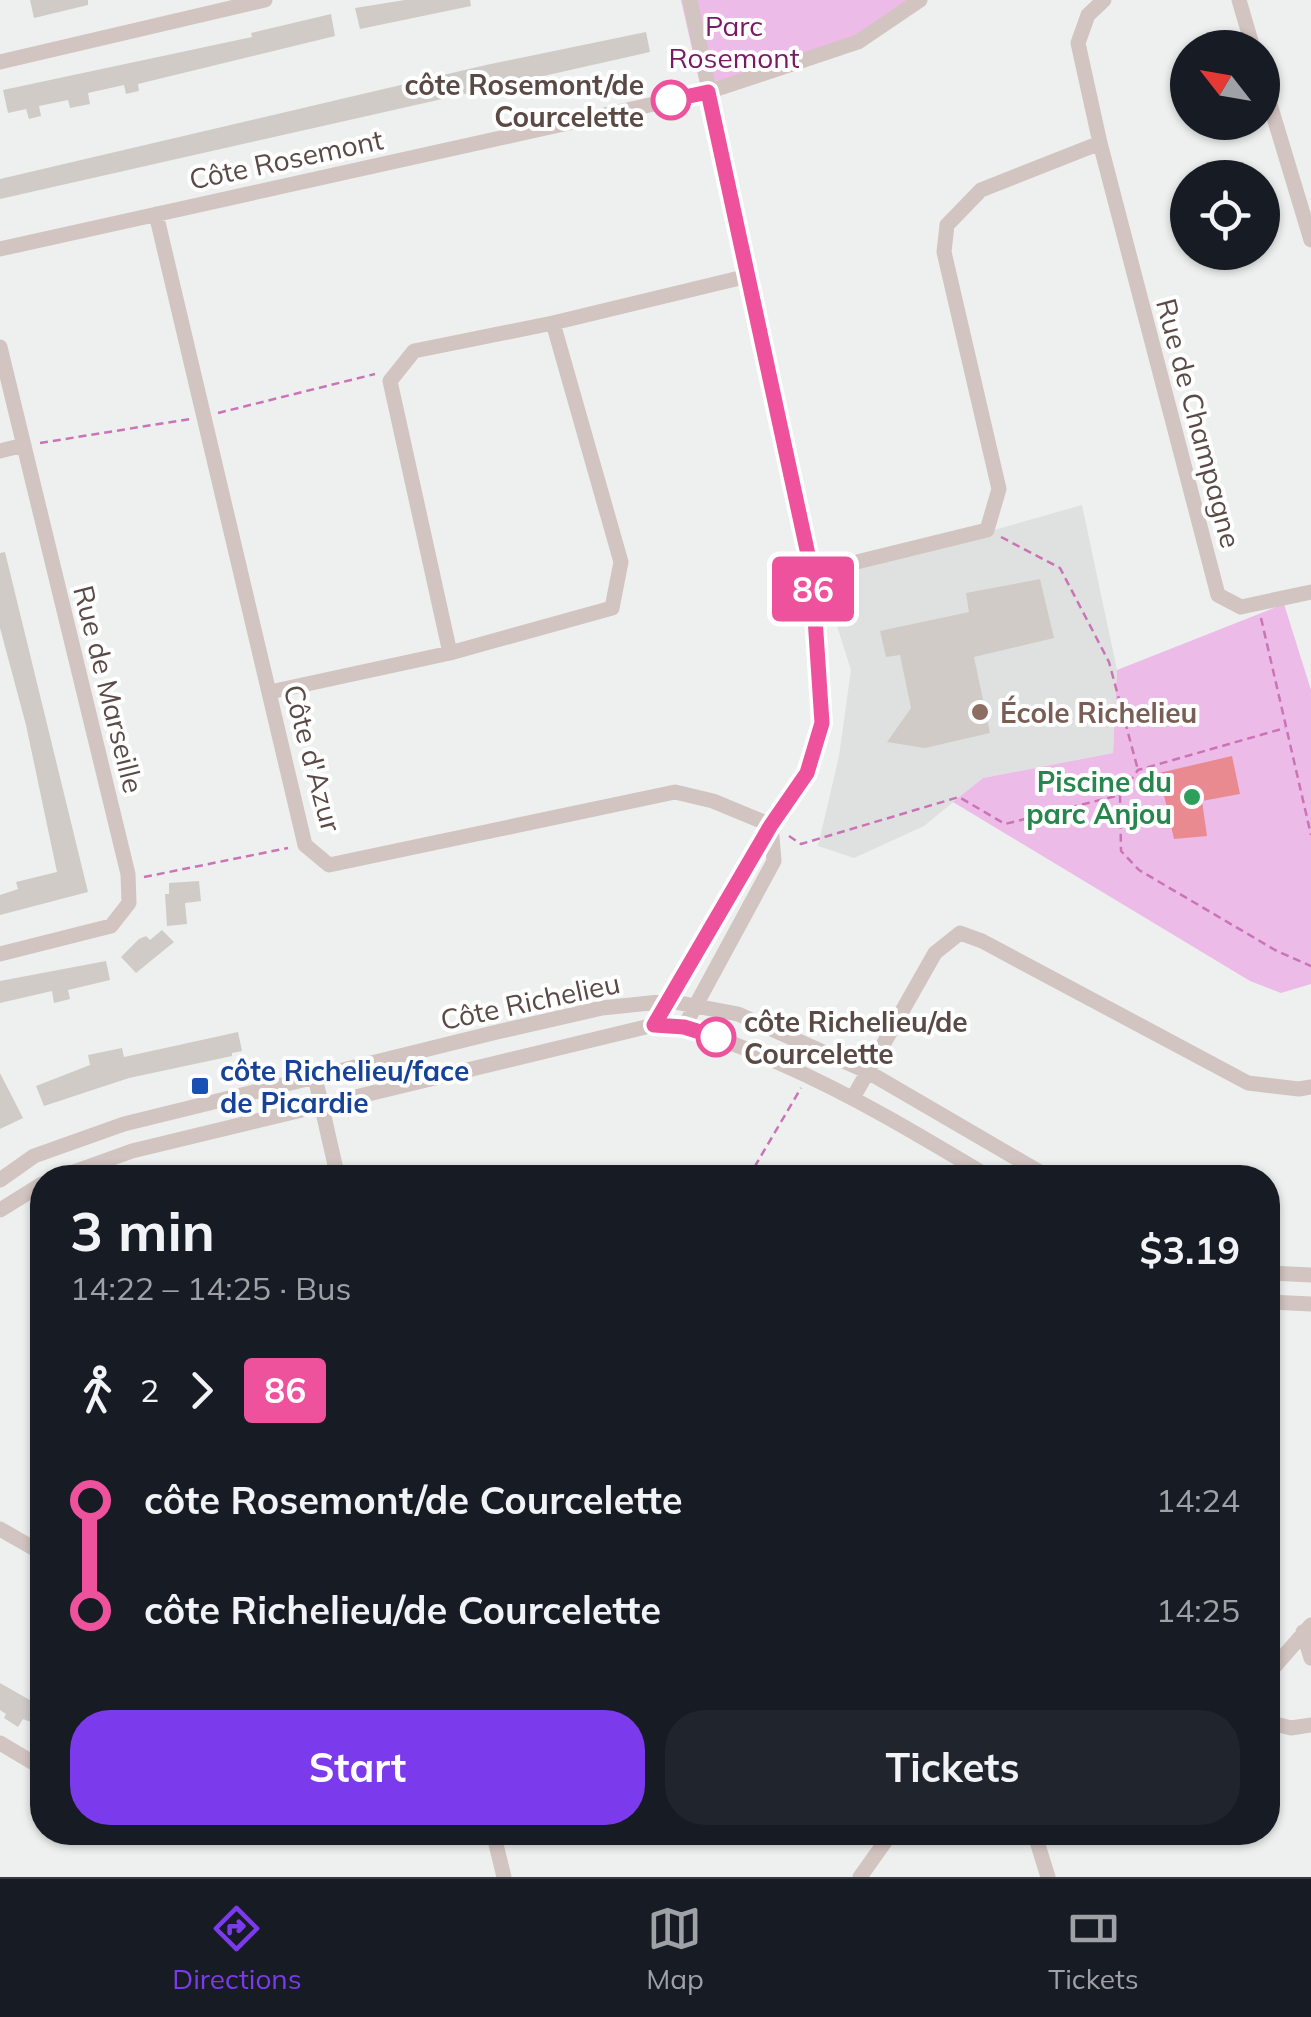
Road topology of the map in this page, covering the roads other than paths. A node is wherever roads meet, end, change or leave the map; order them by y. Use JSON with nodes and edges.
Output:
{"nodes":[{"id":1,"x":266,"y":0,"type":"edge"},
{"id":2,"x":690,"y":0,"type":"edge"},
{"id":3,"x":920,"y":0,"type":"edge"},
{"id":4,"x":1104,"y":0,"type":"edge"},
{"id":5,"x":1239,"y":0,"type":"edge"},
{"id":6,"x":1248,"y":30,"type":"edge"},
{"id":7,"x":0,"y":62,"type":"edge"},
{"id":8,"x":708,"y":92,"type":"junction"},
{"id":9,"x":1280,"y":138,"type":"edge"},
{"id":10,"x":1100,"y":143,"type":"junction"},
{"id":11,"x":156,"y":214,"type":"junction"},
{"id":12,"x":1311,"y":240,"type":"edge"},
{"id":13,"x":0,"y":249,"type":"edge"},
{"id":14,"x":748,"y":276,"type":"junction"},
{"id":15,"x":554,"y":323,"type":"junction"},
{"id":16,"x":0,"y":347,"type":"edge"},
{"id":17,"x":24,"y":445,"type":"junction"},
{"id":18,"x":0,"y":450,"type":"edge"},
{"id":19,"x":812,"y":573,"type":"junction"},
{"id":20,"x":1311,"y":592,"type":"edge"},
{"id":21,"x":450,"y":653,"type":"junction"},
{"id":22,"x":270,"y":692,"type":"junction"},
{"id":23,"x":771,"y":825,"type":"junction"},
{"id":24,"x":0,"y":954,"type":"edge"},
{"id":25,"x":669,"y":1001,"type":"junction"},
{"id":26,"x":696,"y":1004,"type":"junction"},
{"id":27,"x":654,"y":1025,"type":"junction"},
{"id":28,"x":684,"y":1027,"type":"junction"},
{"id":29,"x":868,"y":1072,"type":"junction"},
{"id":30,"x":315,"y":1076,"type":"junction"},
{"id":31,"x":1311,"y":1087,"type":"edge"},
{"id":32,"x":854,"y":1096,"type":"junction"},
{"id":33,"x":321,"y":1104,"type":"junction"},
{"id":34,"x":93,"y":1165,"type":"edge"},
{"id":35,"x":335,"y":1165,"type":"edge"},
{"id":36,"x":969,"y":1165,"type":"edge"},
{"id":37,"x":1028,"y":1165,"type":"edge"},
{"id":38,"x":0,"y":1180,"type":"edge"},
{"id":39,"x":30,"y":1191,"type":"edge"},
{"id":40,"x":0,"y":1210,"type":"edge"},
{"id":41,"x":1280,"y":1274,"type":"edge"},
{"id":42,"x":1311,"y":1275,"type":"edge"},
{"id":43,"x":1280,"y":1303,"type":"edge"},
{"id":44,"x":1311,"y":1304,"type":"edge"},
{"id":45,"x":0,"y":1530,"type":"edge"},
{"id":46,"x":30,"y":1546,"type":"edge"},
{"id":47,"x":1307,"y":1628,"type":"edge"},
{"id":48,"x":1311,"y":1658,"type":"edge"},
{"id":49,"x":1280,"y":1660,"type":"edge"},
{"id":50,"x":1280,"y":1725,"type":"edge"},
{"id":51,"x":1311,"y":1725,"type":"edge"},
{"id":52,"x":0,"y":1744,"type":"edge"},
{"id":53,"x":30,"y":1761,"type":"edge"},
{"id":54,"x":496,"y":1845,"type":"edge"},
{"id":55,"x":883,"y":1845,"type":"edge"},
{"id":56,"x":1038,"y":1845,"type":"edge"},
{"id":57,"x":504,"y":1877,"type":"edge"},
{"id":58,"x":860,"y":1877,"type":"edge"},
{"id":59,"x":1048,"y":1877,"type":"edge"}],
"edges":[{"from":1,"to":7,"type":"street"},
{"from":2,"to":8,"type":"street"},
{"from":3,"to":8,"type":"street","name":"Côte Rosemont"},
{"from":4,"to":10,"type":"street","name":"Rue de Champagne"},
{"from":5,"to":6,"type":"street"},
{"from":8,"to":11,"type":"street","name":"Côte Rosemont"},
{"from":8,"to":14,"type":"street"},
{"from":9,"to":12,"type":"street"},
{"from":10,"to":19,"type":"street"},
{"from":10,"to":20,"type":"street","name":"Rue de Champagne"},
{"from":11,"to":13,"type":"street","name":"Côte Rosemont"},
{"from":11,"to":22,"type":"street","name":"Côte d'Azur"},
{"from":14,"to":15,"type":"street"},
{"from":14,"to":19,"type":"street"},
{"from":15,"to":21,"type":"street"},
{"from":15,"to":21,"type":"street"},
{"from":16,"to":17,"type":"street","name":"Rue de Marseille"},
{"from":17,"to":18,"type":"street"},
{"from":17,"to":24,"type":"street","name":"Rue de Marseille"},
{"from":19,"to":23,"type":"street"},
{"from":21,"to":22,"type":"street"},
{"from":22,"to":23,"type":"street","name":"Côte d'Azur"},
{"from":23,"to":25,"type":"street"},
{"from":23,"to":26,"type":"street"},
{"from":25,"to":26,"type":"street","name":"Côte Richelieu"},
{"from":25,"to":27,"type":"street"},
{"from":25,"to":30,"type":"street","name":"Côte Richelieu"},
{"from":26,"to":28,"type":"street"},
{"from":26,"to":29,"type":"street","name":"Côte Richelieu"},
{"from":27,"to":28,"type":"street","name":"Côte Richelieu"},
{"from":27,"to":33,"type":"street","name":"Côte Richelieu"},
{"from":28,"to":32,"type":"street","name":"Côte Richelieu"},
{"from":29,"to":31,"type":"street"},
{"from":29,"to":32,"type":"street"},
{"from":29,"to":37,"type":"street","name":"Côte Richelieu"},
{"from":30,"to":33,"type":"street"},
{"from":30,"to":38,"type":"street","name":"Côte Richelieu"},
{"from":32,"to":36,"type":"street","name":"Côte Richelieu"},
{"from":33,"to":34,"type":"street","name":"Côte Richelieu"},
{"from":33,"to":35,"type":"street"},
{"from":39,"to":40,"type":"street"},
{"from":41,"to":42,"type":"street"},
{"from":43,"to":44,"type":"street"},
{"from":45,"to":46,"type":"street"},
{"from":47,"to":48,"type":"street"},
{"from":47,"to":49,"type":"street"},
{"from":50,"to":51,"type":"street"},
{"from":52,"to":53,"type":"street"},
{"from":54,"to":57,"type":"street"},
{"from":55,"to":58,"type":"street"},
{"from":56,"to":59,"type":"street"}]}
